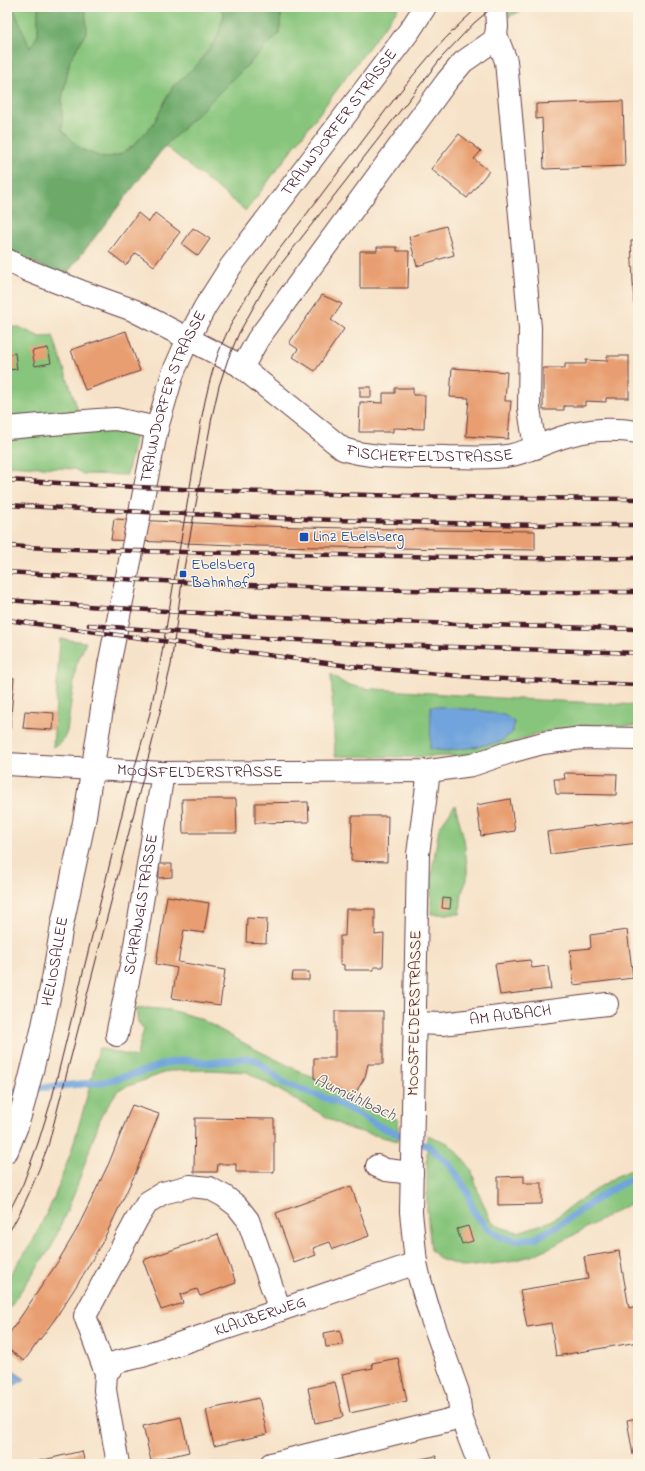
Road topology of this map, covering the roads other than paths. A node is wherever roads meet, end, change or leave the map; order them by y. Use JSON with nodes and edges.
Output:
{"nodes":[{"id":1,"x":425,"y":7,"type":"edge"},
{"id":2,"x":496,"y":7,"type":"edge"},
{"id":3,"x":496,"y":35,"type":"junction"},
{"id":4,"x":7,"y":260,"type":"edge"},
{"id":5,"x":188,"y":339,"type":"junction"},
{"id":6,"x":242,"y":368,"type":"junction"},
{"id":7,"x":7,"y":428,"type":"edge"},
{"id":8,"x":157,"y":428,"type":"junction"},
{"id":9,"x":638,"y":432,"type":"edge"},
{"id":10,"x":535,"y":448,"type":"junction"},
{"id":11,"x":638,"y":739,"type":"edge"},
{"id":12,"x":7,"y":764,"type":"edge"},
{"id":13,"x":92,"y":769,"type":"junction"},
{"id":14,"x":429,"y":771,"type":"junction"},
{"id":15,"x":163,"y":773,"type":"junction"},
{"id":16,"x":607,"y":1004,"type":"dead end"},
{"id":17,"x":414,"y":1023,"type":"junction"},
{"id":18,"x":117,"y":1035,"type":"dead end"},
{"id":19,"x":7,"y":1151,"type":"edge"},
{"id":20,"x":377,"y":1166,"type":"dead end"},
{"id":21,"x":412,"y":1173,"type":"junction"},
{"id":22,"x":416,"y":1263,"type":"junction"},
{"id":23,"x":280,"y":1310,"type":"junction"},
{"id":24,"x":106,"y":1373,"type":"junction"},
{"id":25,"x":461,"y":1417,"type":"junction"},
{"id":26,"x":118,"y":1464,"type":"edge"},
{"id":27,"x":271,"y":1464,"type":"edge"},
{"id":28,"x":479,"y":1464,"type":"edge"}],
"edges":[{"from":1,"to":5,"type":"street","name":"TRAUNDORFER STRASSE"},
{"from":2,"to":3,"type":"street"},
{"from":3,"to":6,"type":"street"},
{"from":3,"to":10,"type":"street"},
{"from":4,"to":5,"type":"street","name":"FISCHERFELDSTRASSE"},
{"from":5,"to":6,"type":"street","name":"FISCHERFELDSTRASSE"},
{"from":5,"to":8,"type":"street","name":"TRAUNDORFER STRASSE"},
{"from":6,"to":10,"type":"street","name":"FISCHERFELDSTRASSE"},
{"from":7,"to":8,"type":"street"},
{"from":8,"to":13,"type":"street","name":"TRAUNDORFER STRASSE"},
{"from":9,"to":10,"type":"street","name":"FISCHERFELDSTRASSE"},
{"from":11,"to":14,"type":"street","name":"MOOSFELDERSTRASSE"},
{"from":12,"to":13,"type":"street"},
{"from":13,"to":15,"type":"street","name":"MOOSFELDERSTRASSE"},
{"from":13,"to":19,"type":"street","name":"HELIOSALLEE"},
{"from":14,"to":15,"type":"street","name":"MOOSFELDERSTRASSE"},
{"from":14,"to":17,"type":"street","name":"MOOSFELDERSTRASSE"},
{"from":15,"to":18,"type":"street","name":"SCHRANGLSTRASSE"},
{"from":16,"to":17,"type":"street","name":"AM AUBACH"},
{"from":17,"to":21,"type":"street","name":"MOOSFELDERSTRASSE"},
{"from":20,"to":21,"type":"street"},
{"from":21,"to":22,"type":"street","name":"MOOSFELDERSTRASSE"},
{"from":22,"to":23,"type":"street","name":"KLAUBERWEG"},
{"from":22,"to":25,"type":"street","name":"MOOSFELDERSTRASSE"},
{"from":23,"to":24,"type":"street","name":"KLAUBERWEG"},
{"from":23,"to":24,"type":"street"},
{"from":24,"to":26,"type":"street"},
{"from":25,"to":27,"type":"street"},
{"from":25,"to":28,"type":"street","name":"MOOSFELDERSTRASSE"}]}
